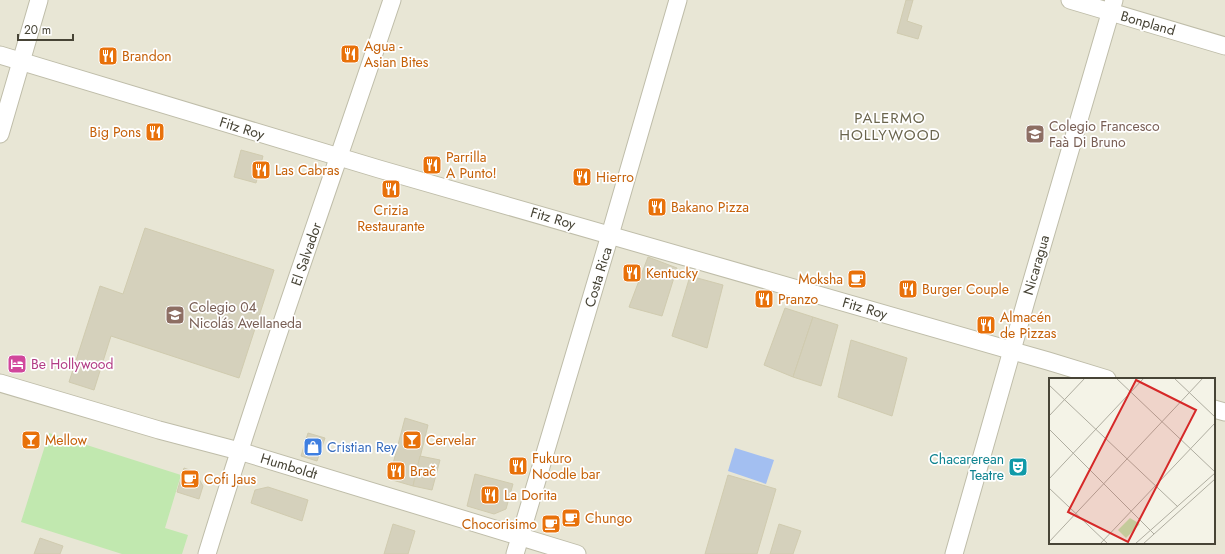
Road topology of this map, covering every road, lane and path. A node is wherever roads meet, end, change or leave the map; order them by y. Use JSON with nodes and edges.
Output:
{"nodes":[{"id":1,"x":39,"y":0,"type":"edge"},
{"id":2,"x":392,"y":0,"type":"edge"},
{"id":3,"x":678,"y":0,"type":"edge"},
{"id":4,"x":1070,"y":0,"type":"edge"},
{"id":5,"x":1112,"y":6,"type":"edge"},
{"id":6,"x":1225,"y":46,"type":"edge"},
{"id":7,"x":0,"y":55,"type":"edge"},
{"id":8,"x":22,"y":61,"type":"junction"},
{"id":9,"x":0,"y":134,"type":"edge"},
{"id":10,"x":340,"y":157,"type":"junction"},
{"id":11,"x":610,"y":234,"type":"junction"},
{"id":12,"x":1011,"y":351,"type":"junction"},
{"id":13,"x":1104,"y":378,"type":"edge"},
{"id":14,"x":0,"y":383,"type":"edge"},
{"id":15,"x":1215,"y":409,"type":"edge"},
{"id":16,"x":1225,"y":412,"type":"edge"},
{"id":17,"x":239,"y":451,"type":"junction"},
{"id":18,"x":521,"y":536,"type":"junction"},
{"id":19,"x":207,"y":554,"type":"edge"},
{"id":20,"x":515,"y":554,"type":"edge"},
{"id":21,"x":577,"y":554,"type":"edge"},
{"id":22,"x":954,"y":554,"type":"edge"}],
"edges":[{"from":1,"to":8,"type":"street"},
{"from":2,"to":10,"type":"street","name":"El Salvador"},
{"from":3,"to":11,"type":"street","name":"Costa Rica"},
{"from":4,"to":5,"type":"street","name":"Bonpland"},
{"from":5,"to":6,"type":"street","name":"Bonpland"},
{"from":5,"to":12,"type":"street","name":"Nicaragua"},
{"from":7,"to":8,"type":"street","name":"Fitz Roy"},
{"from":8,"to":9,"type":"street"},
{"from":8,"to":10,"type":"street","name":"Fitz Roy"},
{"from":10,"to":11,"type":"street","name":"Fitz Roy"},
{"from":10,"to":17,"type":"street","name":"El Salvador"},
{"from":11,"to":12,"type":"street","name":"Fitz Roy"},
{"from":11,"to":18,"type":"street","name":"Costa Rica"},
{"from":12,"to":13,"type":"street","name":"Fitz Roy"},
{"from":12,"to":22,"type":"street","name":"Nicaragua"},
{"from":14,"to":17,"type":"street","name":"Humboldt"},
{"from":15,"to":16,"type":"street"},
{"from":17,"to":18,"type":"street","name":"Humboldt"},
{"from":17,"to":19,"type":"street","name":"El Salvador"},
{"from":18,"to":20,"type":"street","name":"Costa Rica"},
{"from":18,"to":21,"type":"street","name":"Humboldt"}]}
